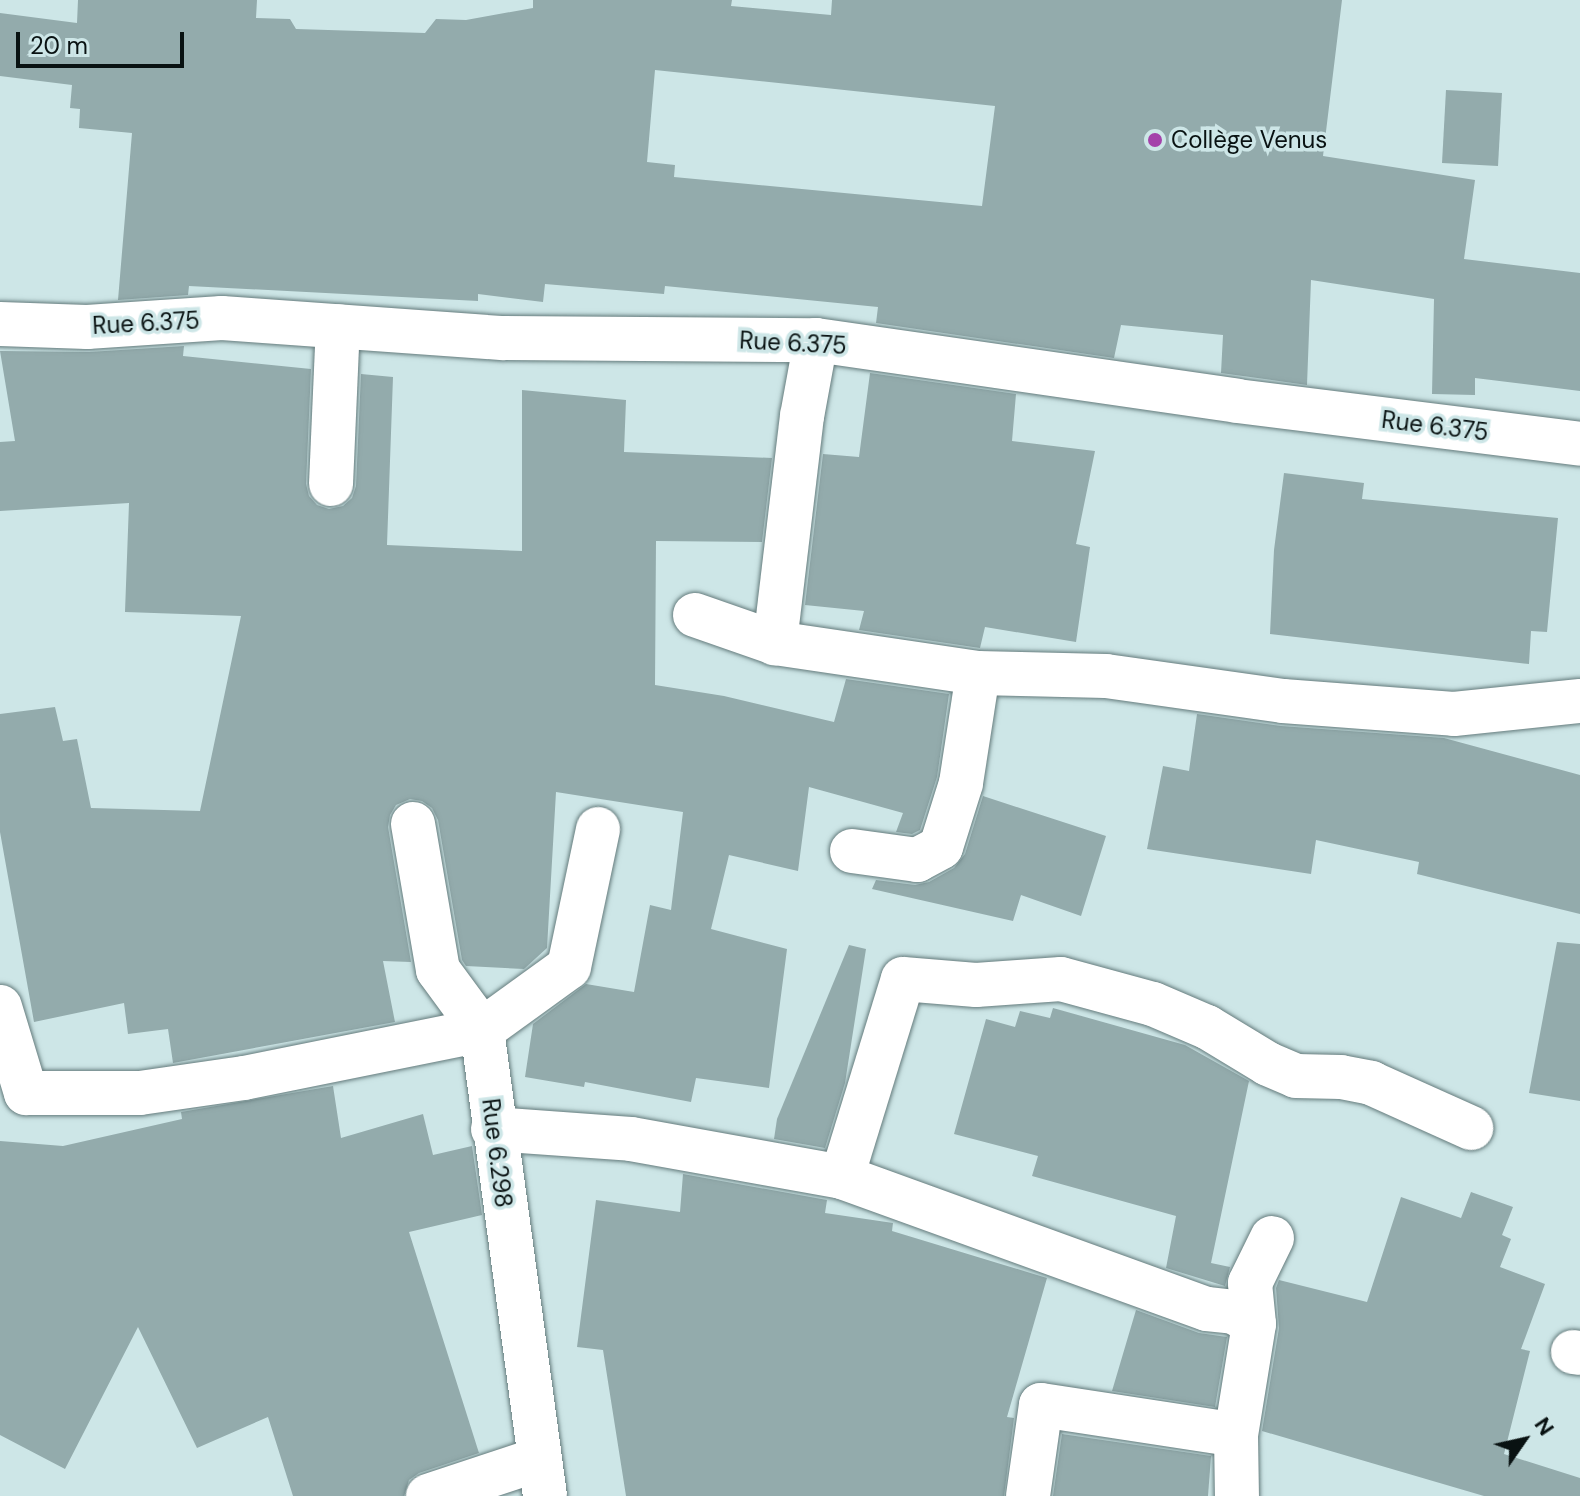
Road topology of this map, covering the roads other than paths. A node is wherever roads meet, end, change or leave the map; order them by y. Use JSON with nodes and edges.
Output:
{"nodes":[{"id":1,"x":0,"y":324,"type":"edge"},
{"id":2,"x":338,"y":326,"type":"junction"},
{"id":3,"x":816,"y":340,"type":"junction"},
{"id":4,"x":1580,"y":444,"type":"edge"},
{"id":5,"x":331,"y":484,"type":"dead end"},
{"id":6,"x":695,"y":615,"type":"dead end"},
{"id":7,"x":775,"y":643,"type":"junction"},
{"id":8,"x":978,"y":673,"type":"junction"},
{"id":9,"x":1580,"y":701,"type":"edge"},
{"id":10,"x":413,"y":824,"type":"dead end"},
{"id":11,"x":598,"y":829,"type":"dead end"},
{"id":12,"x":852,"y":851,"type":"dead end"},
{"id":13,"x":0,"y":1007,"type":"edge"},
{"id":14,"x":482,"y":1030,"type":"junction"},
{"id":15,"x":1471,"y":1128,"type":"dead end"},
{"id":16,"x":493,"y":1129,"type":"junction"},
{"id":17,"x":842,"y":1177,"type":"junction"},
{"id":18,"x":1272,"y":1238,"type":"dead end"},
{"id":19,"x":1254,"y":1324,"type":"junction"},
{"id":20,"x":1236,"y":1435,"type":"junction"},
{"id":21,"x":541,"y":1478,"type":"edge"},
{"id":22,"x":428,"y":1496,"type":"edge"},
{"id":23,"x":1028,"y":1496,"type":"edge"},
{"id":24,"x":1237,"y":1496,"type":"edge"}],
"edges":[{"from":1,"to":2,"type":"street","name":"Rue 6.375"},
{"from":2,"to":3,"type":"street","name":"Rue 6.375"},
{"from":2,"to":5,"type":"street"},
{"from":3,"to":4,"type":"street","name":"Rue 6.375"},
{"from":3,"to":7,"type":"street"},
{"from":6,"to":7,"type":"street"},
{"from":7,"to":8,"type":"street"},
{"from":8,"to":9,"type":"street"},
{"from":8,"to":12,"type":"street"},
{"from":10,"to":14,"type":"street","name":"Rue 6.298"},
{"from":11,"to":14,"type":"street"},
{"from":13,"to":14,"type":"street"},
{"from":14,"to":16,"type":"street","name":"Rue 6.298"},
{"from":15,"to":17,"type":"street"},
{"from":16,"to":17,"type":"street"},
{"from":16,"to":21,"type":"street","name":"Rue 6.298"},
{"from":17,"to":19,"type":"street"},
{"from":18,"to":19,"type":"street"},
{"from":19,"to":20,"type":"street"},
{"from":20,"to":23,"type":"street"},
{"from":20,"to":24,"type":"street"},
{"from":21,"to":22,"type":"street"}]}
